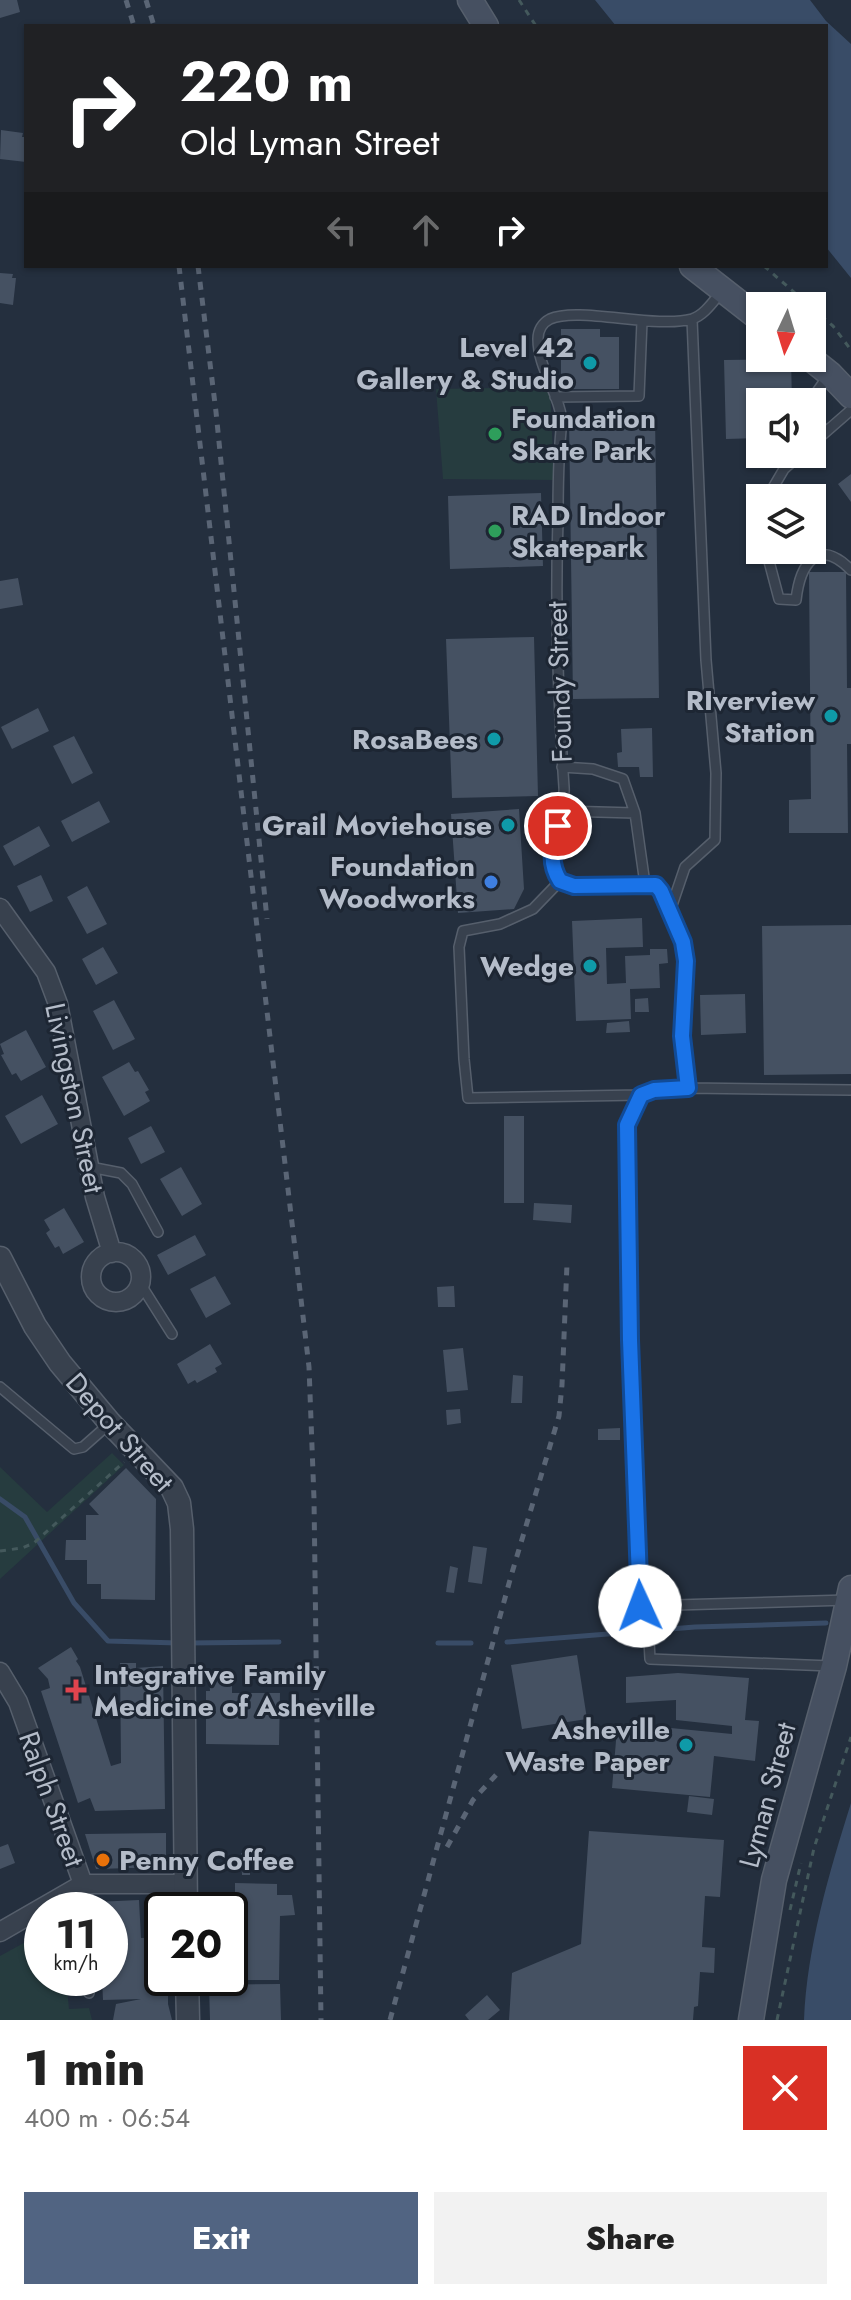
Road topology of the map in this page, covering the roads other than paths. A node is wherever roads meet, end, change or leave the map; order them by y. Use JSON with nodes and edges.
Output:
{"nodes":[{"id":1,"x":470,"y":0,"type":"edge"},
{"id":2,"x":485,"y":24,"type":"edge"},
{"id":3,"x":695,"y":268,"type":"edge"},
{"id":4,"x":723,"y":290,"type":"junction"},
{"id":5,"x":746,"y":308,"type":"edge"},
{"id":6,"x":692,"y":319,"type":"junction"},
{"id":7,"x":642,"y":321,"type":"junction"},
{"id":8,"x":826,"y":371,"type":"edge"},
{"id":9,"x":830,"y":374,"type":"junction"},
{"id":10,"x":820,"y":388,"type":"edge"},
{"id":11,"x":851,"y":396,"type":"edge"},
{"id":12,"x":555,"y":397,"type":"junction"},
{"id":13,"x":851,"y":410,"type":"edge"},
{"id":14,"x":826,"y":431,"type":"edge"},
{"id":15,"x":826,"y":556,"type":"edge"},
{"id":16,"x":770,"y":564,"type":"edge"},
{"id":17,"x":806,"y":564,"type":"edge"},
{"id":18,"x":851,"y":570,"type":"edge"},
{"id":19,"x":562,"y":767,"type":"junction"},
{"id":20,"x":562,"y":811,"type":"junction"},
{"id":21,"x":635,"y":813,"type":"junction"},
{"id":22,"x":560,"y":881,"type":"junction"},
{"id":23,"x":645,"y":884,"type":"junction"},
{"id":24,"x":0,"y":908,"type":"edge"},
{"id":25,"x":670,"y":912,"type":"junction"},
{"id":26,"x":688,"y":1088,"type":"junction"},
{"id":27,"x":851,"y":1090,"type":"edge"},
{"id":28,"x":641,"y":1095,"type":"junction"},
{"id":29,"x":90,"y":1167,"type":"junction"},
{"id":30,"x":158,"y":1232,"type":"dead end"},
{"id":31,"x":112,"y":1253,"type":"junction"},
{"id":32,"x":1,"y":1261,"type":"edge"},
{"id":33,"x":141,"y":1285,"type":"junction"},
{"id":34,"x":172,"y":1334,"type":"dead end"},
{"id":35,"x":0,"y":1387,"type":"edge"},
{"id":36,"x":110,"y":1423,"type":"junction"},
{"id":37,"x":850,"y":1594,"type":"edge"},
{"id":38,"x":640,"y":1606,"type":"junction"},
{"id":39,"x":834,"y":1666,"type":"junction"},
{"id":40,"x":0,"y":1672,"type":"edge"},
{"id":41,"x":83,"y":1884,"type":"junction"},
{"id":42,"x":186,"y":1884,"type":"junction"},
{"id":43,"x":84,"y":1892,"type":"edge"},
{"id":44,"x":186,"y":1892,"type":"edge"},
{"id":45,"x":0,"y":1932,"type":"edge"},
{"id":46,"x":187,"y":1996,"type":"edge"},
{"id":47,"x":188,"y":2020,"type":"edge"},
{"id":48,"x":751,"y":2020,"type":"edge"}],
"edges":[{"from":1,"to":2,"type":"main road"},
{"from":3,"to":4,"type":"main road"},
{"from":4,"to":5,"type":"main road"},
{"from":4,"to":6,"type":"lane"},
{"from":6,"to":7,"type":"lane","name":"Foundy Street"},
{"from":6,"to":25,"type":"lane"},
{"from":7,"to":12,"type":"lane"},
{"from":7,"to":12,"type":"lane","name":"Foundy Street"},
{"from":8,"to":9,"type":"main road"},
{"from":9,"to":10,"type":"lane"},
{"from":9,"to":11,"type":"main road"},
{"from":12,"to":19,"type":"lane","name":"Foundy Street"},
{"from":13,"to":14,"type":"lane"},
{"from":15,"to":18,"type":"lane"},
{"from":16,"to":17,"type":"lane"},
{"from":19,"to":20,"type":"lane","name":"Foundy Street"},
{"from":19,"to":21,"type":"lane"},
{"from":20,"to":21,"type":"lane"},
{"from":20,"to":22,"type":"lane","name":"Foundy Street"},
{"from":21,"to":23,"type":"lane"},
{"from":22,"to":23,"type":"lane"},
{"from":22,"to":28,"type":"lane"},
{"from":23,"to":25,"type":"lane"},
{"from":24,"to":29,"type":"street","name":"Livingston Street"},
{"from":25,"to":26,"type":"lane"},
{"from":26,"to":27,"type":"lane"},
{"from":26,"to":28,"type":"lane"},
{"from":28,"to":38,"type":"lane"},
{"from":29,"to":30,"type":"lane"},
{"from":29,"to":31,"type":"street","name":"Livingston Street"},
{"from":31,"to":33,"type":"street"},
{"from":31,"to":33,"type":"street"},
{"from":32,"to":36,"type":"street","name":"Depot Street"},
{"from":33,"to":34,"type":"lane"},
{"from":35,"to":36,"type":"lane"},
{"from":36,"to":42,"type":"street","name":"Depot Street"},
{"from":37,"to":38,"type":"lane"},
{"from":37,"to":39,"type":"main road","name":"Lyman Street"},
{"from":38,"to":39,"type":"lane"},
{"from":39,"to":48,"type":"main road","name":"Lyman Street"},
{"from":40,"to":41,"type":"street","name":"Ralph Street"},
{"from":41,"to":42,"type":"street"},
{"from":41,"to":43,"type":"lane"},
{"from":41,"to":45,"type":"street"},
{"from":42,"to":44,"type":"street","name":"Depot Street"},
{"from":46,"to":47,"type":"street"}]}
